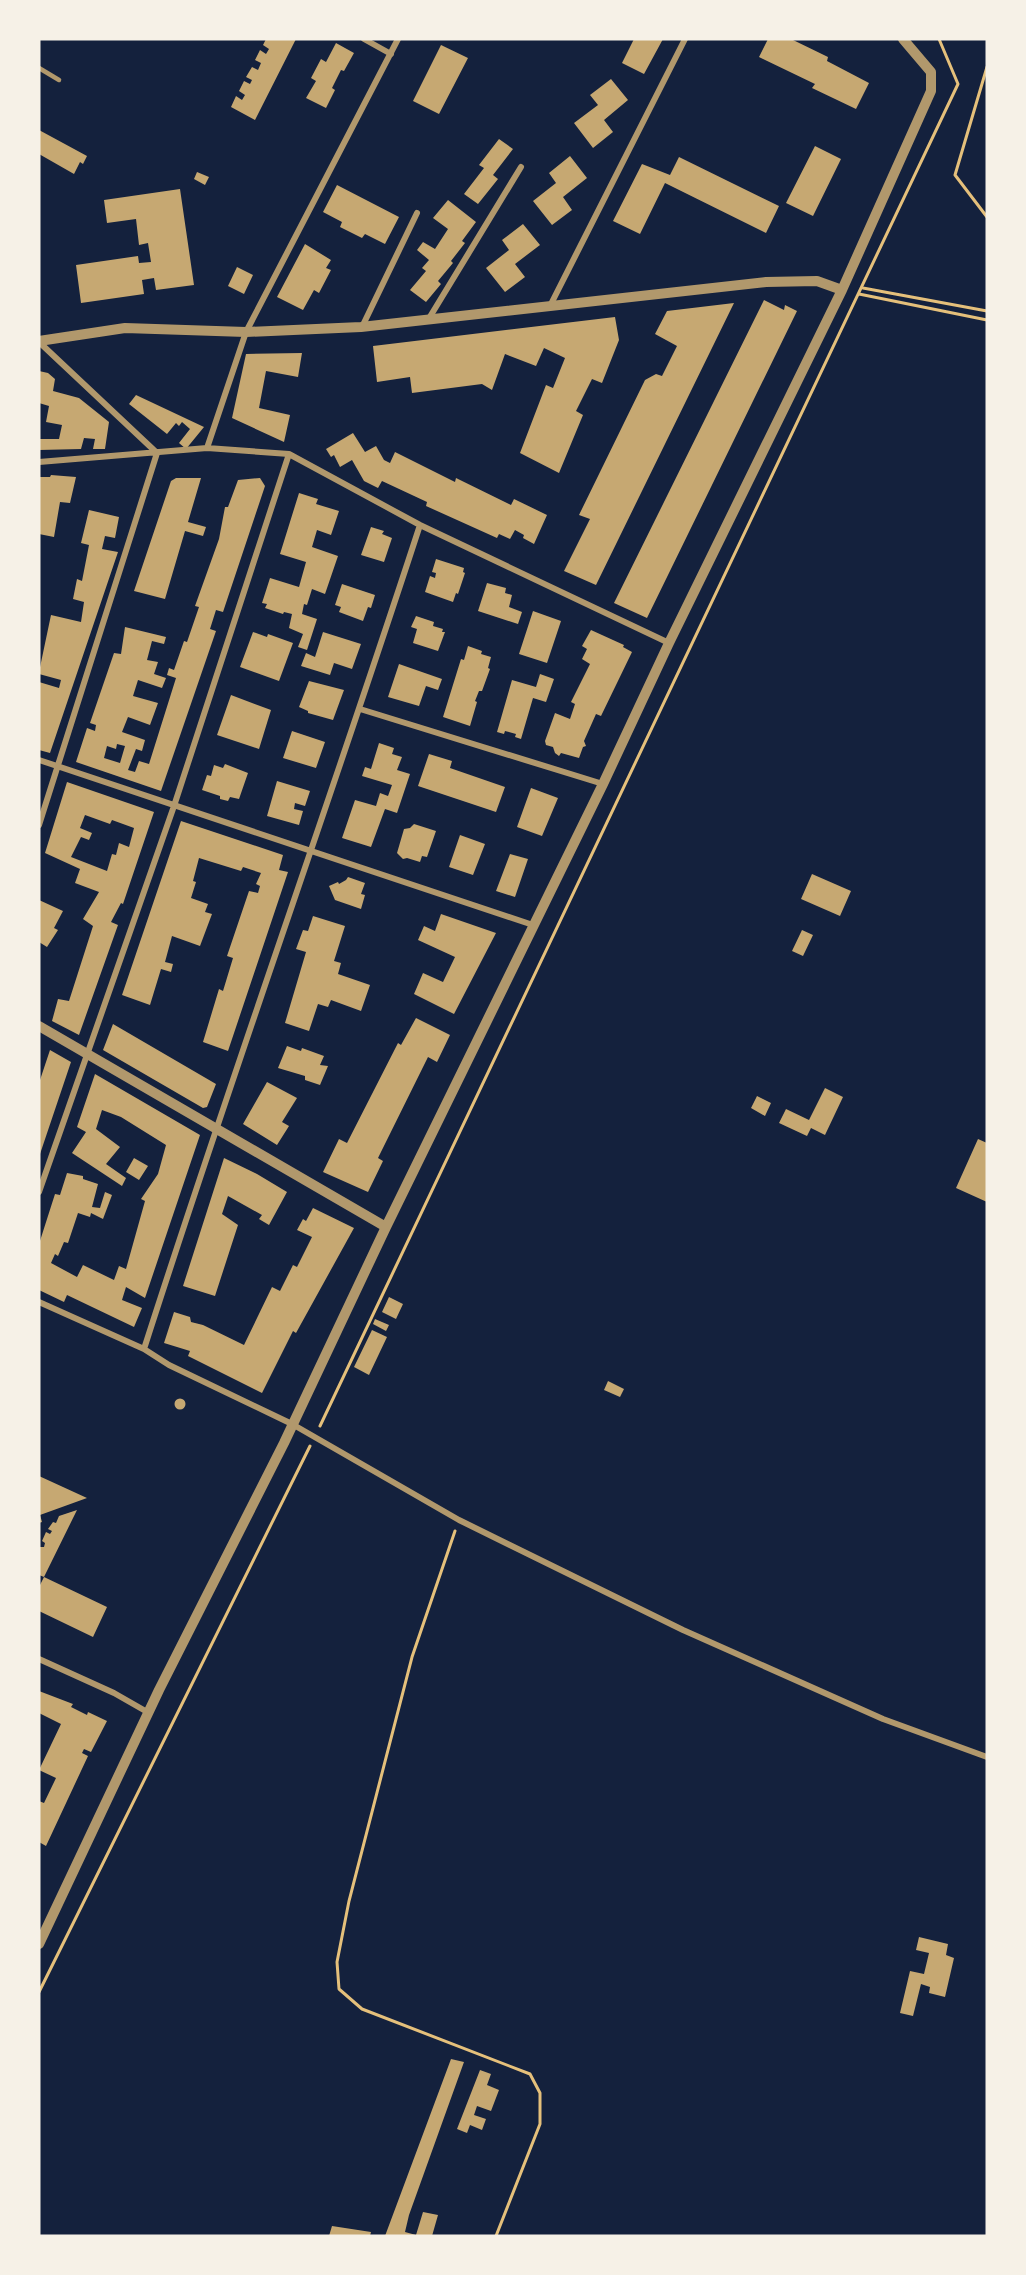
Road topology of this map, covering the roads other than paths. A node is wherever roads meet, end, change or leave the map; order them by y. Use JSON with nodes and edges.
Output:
{"nodes":[{"id":1,"x":364,"y":39,"type":"edge"},
{"id":2,"x":398,"y":39,"type":"edge"},
{"id":3,"x":685,"y":39,"type":"edge"},
{"id":4,"x":903,"y":39,"type":"edge"},
{"id":5,"x":391,"y":54,"type":"junction"},
{"id":6,"x":39,"y":68,"type":"edge"},
{"id":7,"x":59,"y":80,"type":"dead end"},
{"id":8,"x":521,"y":167,"type":"dead end"},
{"id":9,"x":417,"y":213,"type":"dead end"},
{"id":10,"x":842,"y":290,"type":"junction"},
{"id":11,"x":549,"y":308,"type":"junction"},
{"id":12,"x":428,"y":321,"type":"junction"},
{"id":13,"x":361,"y":327,"type":"junction"},
{"id":14,"x":246,"y":332,"type":"junction"},
{"id":15,"x":39,"y":342,"type":"edge"},
{"id":16,"x":207,"y":448,"type":"junction"},
{"id":17,"x":157,"y":453,"type":"junction"},
{"id":18,"x":289,"y":454,"type":"junction"},
{"id":19,"x":39,"y":462,"type":"edge"},
{"id":20,"x":420,"y":525,"type":"junction"},
{"id":21,"x":669,"y":644,"type":"junction"},
{"id":22,"x":360,"y":709,"type":"junction"},
{"id":23,"x":39,"y":760,"type":"edge"},
{"id":24,"x":59,"y":766,"type":"junction"},
{"id":25,"x":603,"y":784,"type":"junction"},
{"id":26,"x":174,"y":806,"type":"junction"},
{"id":27,"x":39,"y":825,"type":"edge"},
{"id":28,"x":311,"y":851,"type":"junction"},
{"id":29,"x":533,"y":925,"type":"junction"},
{"id":30,"x":39,"y":1026,"type":"edge"},
{"id":31,"x":87,"y":1055,"type":"junction"},
{"id":32,"x":215,"y":1128,"type":"junction"},
{"id":33,"x":39,"y":1192,"type":"edge"},
{"id":34,"x":386,"y":1227,"type":"junction"},
{"id":35,"x":39,"y":1302,"type":"edge"},
{"id":36,"x":144,"y":1349,"type":"junction"},
{"id":37,"x":292,"y":1424,"type":"junction"},
{"id":38,"x":39,"y":1659,"type":"edge"},
{"id":39,"x":149,"y":1713,"type":"junction"},
{"id":40,"x":987,"y":1757,"type":"edge"},
{"id":41,"x":39,"y":1944,"type":"edge"}],
"edges":[{"from":1,"to":5,"type":"street"},
{"from":2,"to":5,"type":"street"},
{"from":3,"to":11,"type":"street"},
{"from":4,"to":10,"type":"street"},
{"from":5,"to":14,"type":"street"},
{"from":6,"to":7,"type":"lane"},
{"from":8,"to":12,"type":"street"},
{"from":9,"to":13,"type":"street"},
{"from":10,"to":11,"type":"street"},
{"from":10,"to":21,"type":"street"},
{"from":11,"to":12,"type":"street"},
{"from":12,"to":13,"type":"street"},
{"from":13,"to":14,"type":"street"},
{"from":14,"to":15,"type":"street"},
{"from":14,"to":16,"type":"street"},
{"from":15,"to":17,"type":"street"},
{"from":16,"to":17,"type":"street"},
{"from":16,"to":18,"type":"street"},
{"from":17,"to":19,"type":"street"},
{"from":17,"to":24,"type":"street"},
{"from":18,"to":20,"type":"street"},
{"from":18,"to":26,"type":"street"},
{"from":20,"to":21,"type":"street"},
{"from":20,"to":22,"type":"street"},
{"from":21,"to":25,"type":"street"},
{"from":22,"to":25,"type":"street"},
{"from":22,"to":28,"type":"street"},
{"from":23,"to":24,"type":"street"},
{"from":24,"to":26,"type":"street"},
{"from":24,"to":27,"type":"street"},
{"from":25,"to":29,"type":"street"},
{"from":26,"to":28,"type":"street"},
{"from":26,"to":31,"type":"street"},
{"from":28,"to":29,"type":"street"},
{"from":28,"to":32,"type":"street"},
{"from":29,"to":34,"type":"street"},
{"from":30,"to":31,"type":"street"},
{"from":31,"to":32,"type":"street"},
{"from":31,"to":33,"type":"street"},
{"from":32,"to":34,"type":"street"},
{"from":32,"to":36,"type":"street"},
{"from":34,"to":37,"type":"street"},
{"from":35,"to":36,"type":"street"},
{"from":36,"to":37,"type":"street"},
{"from":37,"to":39,"type":"street"},
{"from":37,"to":40,"type":"street"},
{"from":38,"to":39,"type":"street"},
{"from":39,"to":41,"type":"street"}]}
